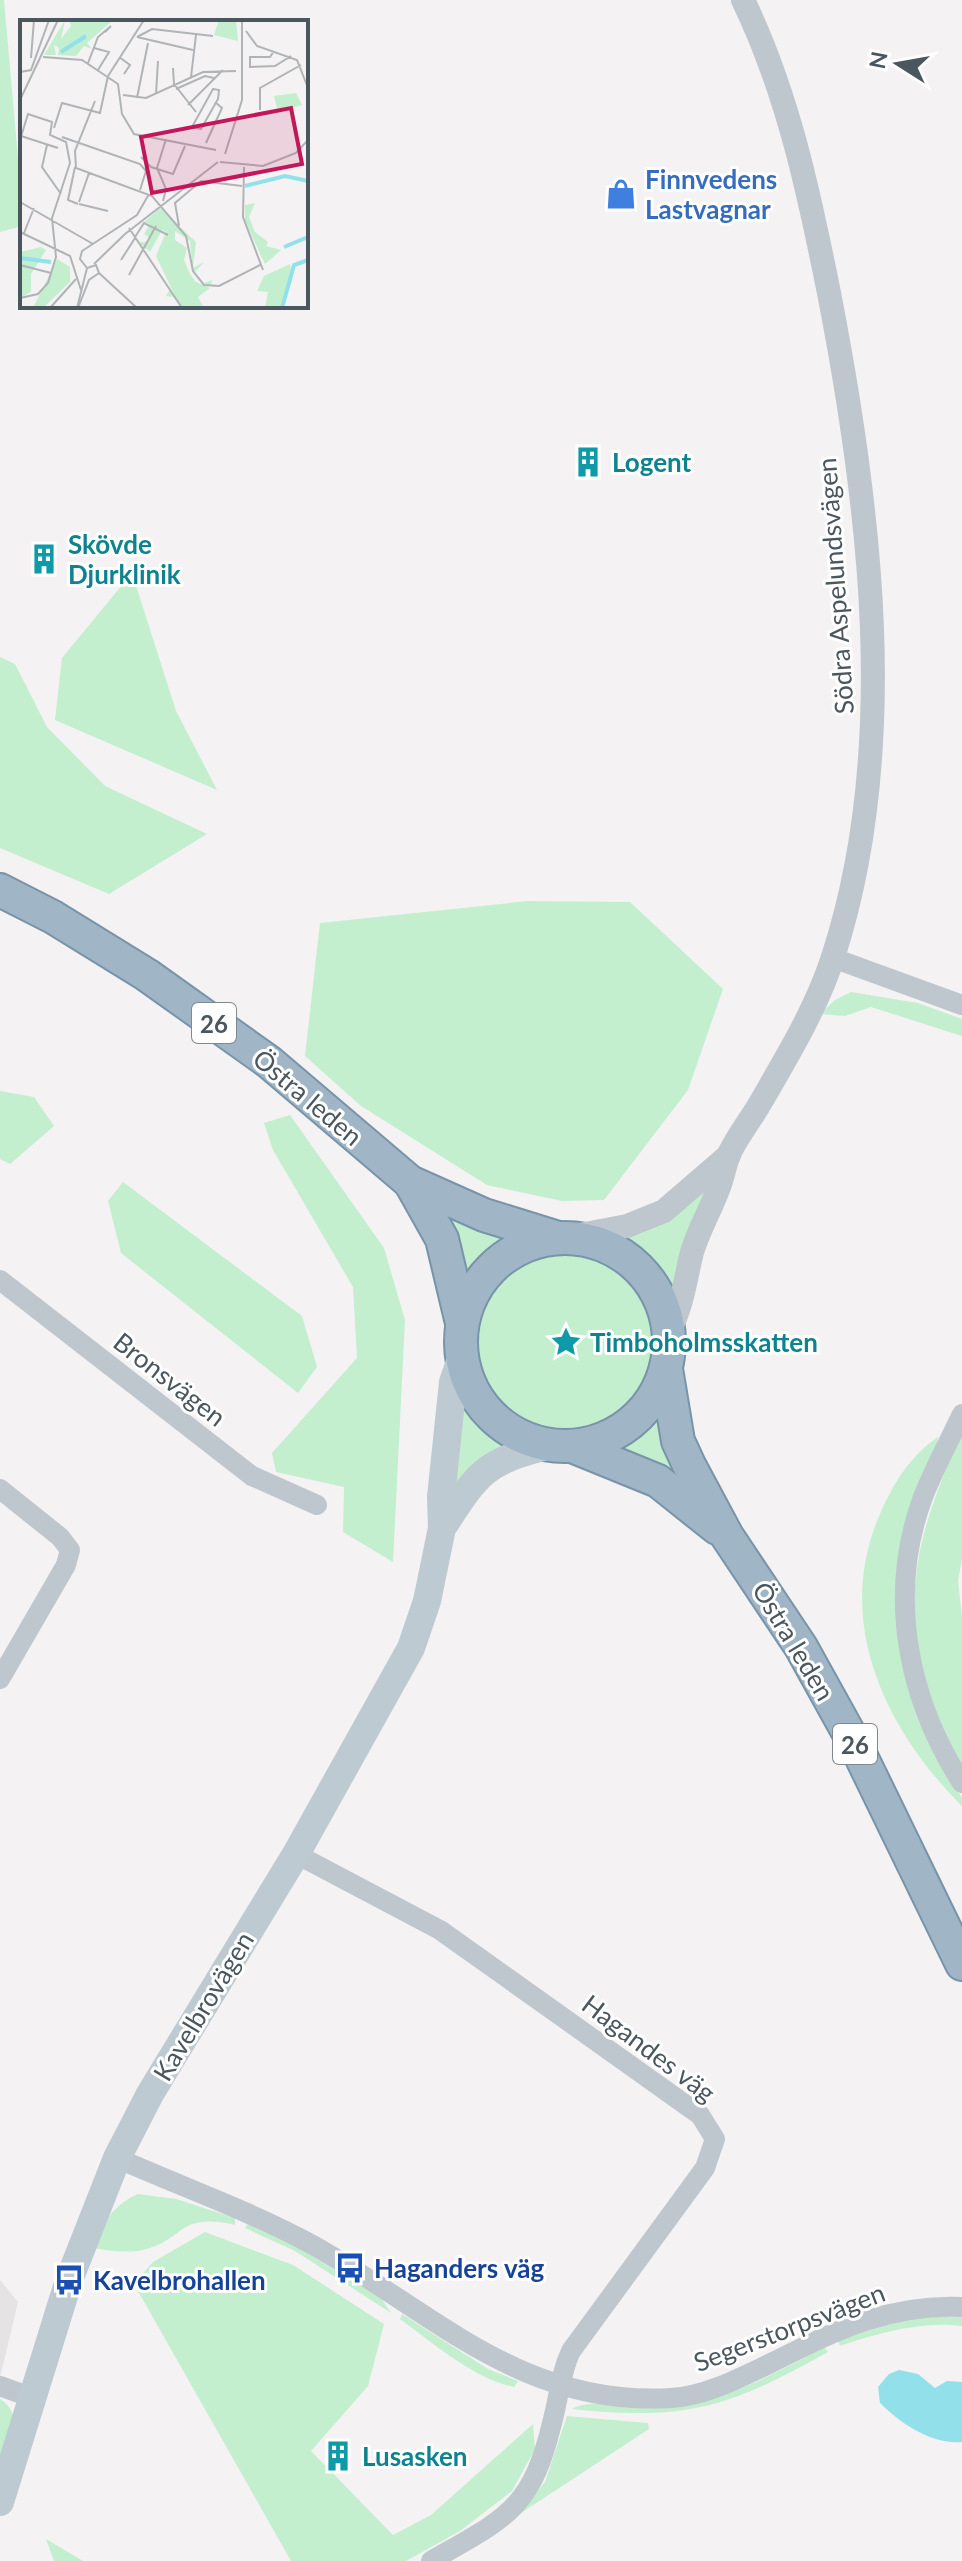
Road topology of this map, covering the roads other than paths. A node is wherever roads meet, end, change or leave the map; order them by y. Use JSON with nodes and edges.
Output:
{"nodes":[{"id":1,"x":743,"y":0,"type":"edge"},
{"id":2,"x":0,"y":890,"type":"edge"},
{"id":3,"x":833,"y":958,"type":"junction"},
{"id":4,"x":962,"y":1005,"type":"edge"},
{"id":5,"x":729,"y":1155,"type":"junction"},
{"id":6,"x":410,"y":1182,"type":"junction"},
{"id":7,"x":562,"y":1237,"type":"junction"},
{"id":8,"x":0,"y":1280,"type":"edge"},
{"id":9,"x":462,"y":1323,"type":"junction"},
{"id":10,"x":669,"y":1331,"type":"junction"},
{"id":11,"x":461,"y":1359,"type":"junction"},
{"id":12,"x":666,"y":1369,"type":"junction"},
{"id":13,"x":962,"y":1414,"type":"edge"},
{"id":14,"x":562,"y":1446,"type":"junction"},
{"id":15,"x":0,"y":1489,"type":"edge"},
{"id":16,"x":317,"y":1505,"type":"dead end"},
{"id":17,"x":442,"y":1528,"type":"junction"},
{"id":18,"x":727,"y":1536,"type":"junction"},
{"id":19,"x":0,"y":1679,"type":"edge"},
{"id":20,"x":962,"y":1783,"type":"edge"},
{"id":21,"x":296,"y":1854,"type":"junction"},
{"id":22,"x":962,"y":1964,"type":"edge"},
{"id":23,"x":117,"y":2158,"type":"junction"},
{"id":24,"x":962,"y":2307,"type":"edge"},
{"id":25,"x":560,"y":2384,"type":"junction"},
{"id":26,"x":0,"y":2386,"type":"edge"},
{"id":27,"x":33,"y":2398,"type":"junction"},
{"id":28,"x":0,"y":2502,"type":"edge"},
{"id":29,"x":431,"y":2561,"type":"edge"}],
"edges":[{"from":1,"to":3,"type":"street","name":"Södra Aspelundsvägen"},
{"from":2,"to":6,"type":"highway","name":"Östra leden","number":"26"},
{"from":3,"to":4,"type":"street"},
{"from":3,"to":5,"type":"street","name":"Södra Aspelundsvägen"},
{"from":5,"to":7,"type":"street","name":"Södra Aspelundsvägen"},
{"from":5,"to":10,"type":"street","name":"Södra Aspelundsvägen"},
{"from":6,"to":7,"type":"highway","name":"Östra leden","number":"26"},
{"from":6,"to":9,"type":"highway","name":"Östra leden","number":"26"},
{"from":7,"to":9,"type":"highway","number":"26"},
{"from":7,"to":10,"type":"highway","number":"26"},
{"from":8,"to":16,"type":"street","name":"Bronsvägen"},
{"from":9,"to":11,"type":"highway","number":"26"},
{"from":10,"to":12,"type":"highway","number":"26"},
{"from":11,"to":14,"type":"highway","number":"26"},
{"from":11,"to":17,"type":"main road","name":"Kavelbrovägen"},
{"from":12,"to":14,"type":"highway","number":"26"},
{"from":12,"to":18,"type":"highway","name":"Östra leden","number":"26"},
{"from":13,"to":20,"type":"street"},
{"from":14,"to":17,"type":"main road","name":"Kavelbrovägen"},
{"from":14,"to":18,"type":"highway","name":"Östra leden","number":"26"},
{"from":15,"to":19,"type":"street"},
{"from":17,"to":21,"type":"main road","name":"Kavelbrovägen"},
{"from":18,"to":22,"type":"highway","name":"Östra leden","number":"26"},
{"from":21,"to":23,"type":"main road","name":"Kavelbrovägen"},
{"from":21,"to":25,"type":"street","name":"Hagandes väg"},
{"from":23,"to":25,"type":"street","name":"Segerstorpsvägen"},
{"from":23,"to":27,"type":"main road","name":"Kavelbrovägen"},
{"from":24,"to":25,"type":"street","name":"Segerstorpsvägen"},
{"from":25,"to":29,"type":"street","name":"Hagandes väg"},
{"from":26,"to":27,"type":"street"},
{"from":27,"to":28,"type":"main road","name":"Kavelbrovägen"}]}
